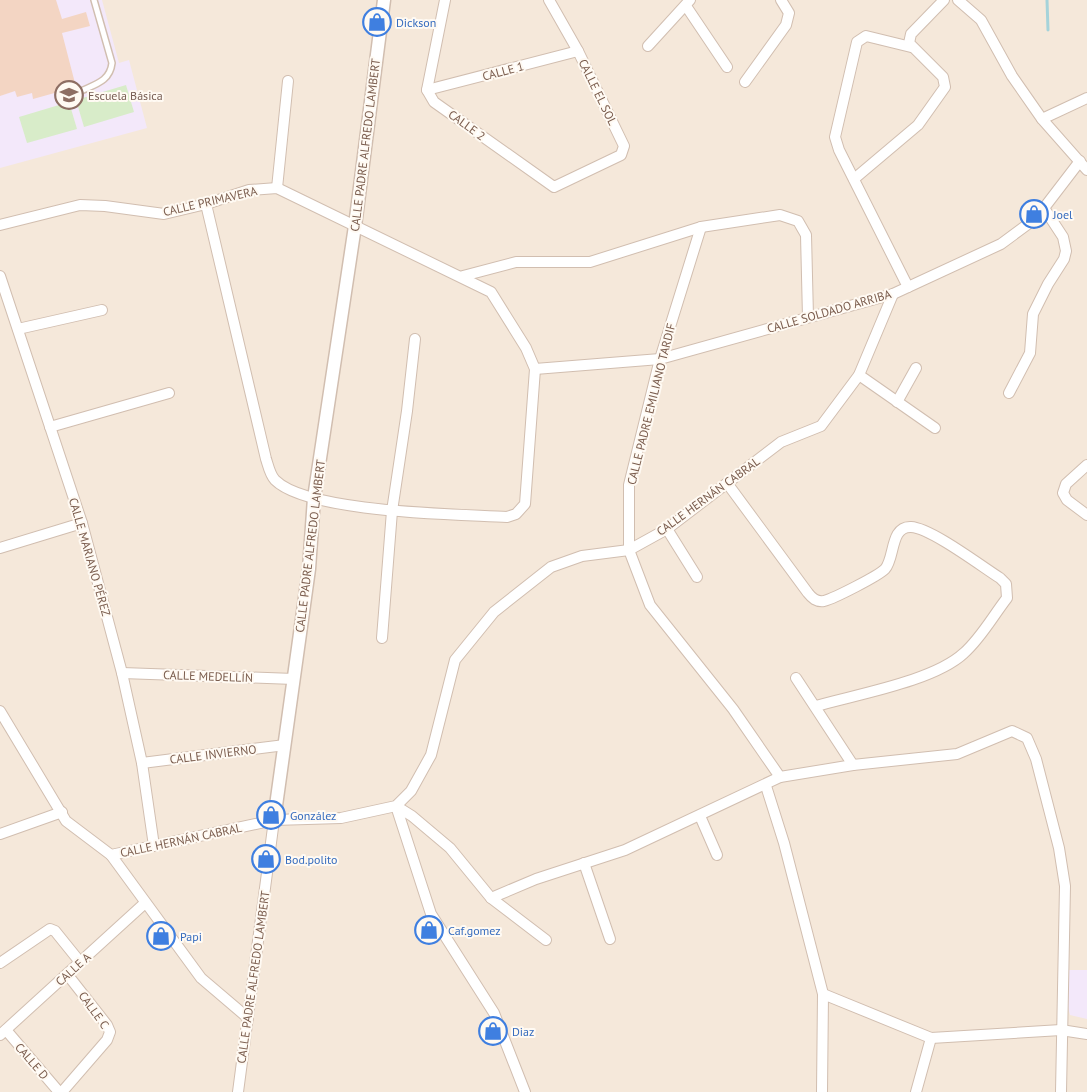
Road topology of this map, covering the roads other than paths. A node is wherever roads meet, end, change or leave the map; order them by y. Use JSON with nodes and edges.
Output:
{"nodes":[{"id":1,"x":94,"y":0,"type":"edge"},
{"id":2,"x":384,"y":0,"type":"edge"},
{"id":3,"x":445,"y":0,"type":"edge"},
{"id":4,"x":549,"y":0,"type":"edge"},
{"id":5,"x":781,"y":0,"type":"edge"},
{"id":6,"x":944,"y":0,"type":"edge"},
{"id":7,"x":959,"y":0,"type":"edge"},
{"id":8,"x":688,"y":3,"type":"edge"},
{"id":9,"x":648,"y":46,"type":"dead end"},
{"id":10,"x":911,"y":47,"type":"junction"},
{"id":11,"x":578,"y":51,"type":"junction"},
{"id":12,"x":727,"y":67,"type":"dead end"},
{"id":13,"x":288,"y":81,"type":"dead end"},
{"id":14,"x":745,"y":82,"type":"dead end"},
{"id":15,"x":428,"y":90,"type":"junction"},
{"id":16,"x":81,"y":91,"type":"dead end"},
{"id":17,"x":1087,"y":98,"type":"edge"},
{"id":18,"x":1042,"y":119,"type":"junction"},
{"id":19,"x":1080,"y":161,"type":"junction"},
{"id":20,"x":1087,"y":170,"type":"edge"},
{"id":21,"x":589,"y":172,"type":"joint"},
{"id":22,"x":854,"y":179,"type":"junction"},
{"id":23,"x":277,"y":188,"type":"junction"},
{"id":24,"x":206,"y":204,"type":"junction"},
{"id":25,"x":1044,"y":208,"type":"junction"},
{"id":26,"x":0,"y":225,"type":"edge"},
{"id":27,"x":355,"y":226,"type":"junction"},
{"id":28,"x":701,"y":227,"type":"junction"},
{"id":29,"x":0,"y":276,"type":"edge"},
{"id":30,"x":463,"y":276,"type":"junction"},
{"id":31,"x":908,"y":286,"type":"junction"},
{"id":32,"x":893,"y":294,"type":"junction"},
{"id":33,"x":102,"y":310,"type":"dead end"},
{"id":34,"x":808,"y":317,"type":"junction"},
{"id":35,"x":18,"y":329,"type":"junction"},
{"id":36,"x":414,"y":339,"type":"dead end"},
{"id":37,"x":660,"y":359,"type":"junction"},
{"id":38,"x":916,"y":368,"type":"dead end"},
{"id":39,"x":535,"y":369,"type":"junction"},
{"id":40,"x":859,"y":375,"type":"junction"},
{"id":41,"x":1009,"y":393,"type":"dead end"},
{"id":42,"x":169,"y":394,"type":"dead end"},
{"id":43,"x":897,"y":402,"type":"junction"},
{"id":44,"x":50,"y":427,"type":"junction"},
{"id":45,"x":935,"y":428,"type":"dead end"},
{"id":46,"x":1087,"y":465,"type":"edge"},
{"id":47,"x":727,"y":483,"type":"junction"},
{"id":48,"x":314,"y":498,"type":"junction"},
{"id":49,"x":392,"y":511,"type":"junction"},
{"id":50,"x":1087,"y":516,"type":"edge"},
{"id":51,"x":82,"y":523,"type":"junction"},
{"id":52,"x":667,"y":529,"type":"junction"},
{"id":53,"x":0,"y":548,"type":"edge"},
{"id":54,"x":629,"y":550,"type":"junction"},
{"id":55,"x":697,"y":577,"type":"dead end"},
{"id":56,"x":382,"y":638,"type":"dead end"},
{"id":57,"x":122,"y":673,"type":"junction"},
{"id":58,"x":796,"y":678,"type":"dead end"},
{"id":59,"x":294,"y":679,"type":"junction"},
{"id":60,"x":816,"y":706,"type":"junction"},
{"id":61,"x":0,"y":711,"type":"edge"},
{"id":62,"x":4,"y":723,"type":"edge"},
{"id":63,"x":284,"y":745,"type":"junction"},
{"id":64,"x":142,"y":763,"type":"junction"},
{"id":65,"x":853,"y":765,"type":"junction"},
{"id":66,"x":780,"y":777,"type":"junction"},
{"id":67,"x":766,"y":786,"type":"junction"},
{"id":68,"x":396,"y":806,"type":"junction"},
{"id":69,"x":62,"y":812,"type":"junction"},
{"id":70,"x":700,"y":816,"type":"junction"},
{"id":71,"x":274,"y":820,"type":"junction"},
{"id":72,"x":0,"y":834,"type":"edge"},
{"id":73,"x":154,"y":846,"type":"junction"},
{"id":74,"x":111,"y":855,"type":"junction"},
{"id":75,"x":717,"y":855,"type":"dead end"},
{"id":76,"x":584,"y":863,"type":"junction"},
{"id":77,"x":491,"y":898,"type":"junction"},
{"id":78,"x":145,"y":903,"type":"junction"},
{"id":79,"x":610,"y":939,"type":"dead end"},
{"id":80,"x":546,"y":940,"type":"dead end"},
{"id":81,"x":80,"y":962,"type":"junction"},
{"id":82,"x":0,"y":963,"type":"edge"},
{"id":83,"x":68,"y":974,"type":"junction"},
{"id":84,"x":823,"y":994,"type":"junction"},
{"id":85,"x":248,"y":1018,"type":"junction"},
{"id":86,"x":1061,"y":1030,"type":"junction"},
{"id":87,"x":3,"y":1033,"type":"edge"},
{"id":88,"x":1087,"y":1034,"type":"edge"},
{"id":89,"x":931,"y":1038,"type":"junction"},
{"id":90,"x":60,"y":1092,"type":"edge"},
{"id":91,"x":238,"y":1092,"type":"edge"},
{"id":92,"x":525,"y":1092,"type":"edge"},
{"id":93,"x":822,"y":1092,"type":"edge"},
{"id":94,"x":916,"y":1092,"type":"edge"},
{"id":95,"x":1061,"y":1092,"type":"edge"}],
"edges":[{"from":1,"to":16,"type":"lane"},
{"from":2,"to":27,"type":"street","name":"CALLE PADRE ALFREDO LAMBERT"},
{"from":3,"to":15,"type":"street"},
{"from":4,"to":11,"type":"street","name":"CALLE EL SOL"},
{"from":5,"to":14,"type":"street"},
{"from":6,"to":10,"type":"street"},
{"from":7,"to":18,"type":"street"},
{"from":8,"to":9,"type":"street"},
{"from":8,"to":12,"type":"street"},
{"from":10,"to":22,"type":"street"},
{"from":10,"to":22,"type":"street"},
{"from":11,"to":15,"type":"street","name":"CALLE 1"},
{"from":11,"to":21,"type":"street","name":"CALLE EL SOL"},
{"from":13,"to":23,"type":"street"},
{"from":15,"to":21,"type":"street","name":"CALLE 2"},
{"from":17,"to":18,"type":"street"},
{"from":18,"to":19,"type":"street"},
{"from":19,"to":20,"type":"street"},
{"from":19,"to":25,"type":"street","name":"CALLE SOLDADO ARRIBA"},
{"from":22,"to":31,"type":"street"},
{"from":23,"to":24,"type":"street","name":"CALLE PRIMAVERA"},
{"from":23,"to":27,"type":"street"},
{"from":24,"to":26,"type":"street","name":"CALLE PRIMAVERA"},
{"from":24,"to":48,"type":"street"},
{"from":25,"to":31,"type":"street","name":"CALLE SOLDADO ARRIBA"},
{"from":25,"to":41,"type":"street"},
{"from":27,"to":30,"type":"street"},
{"from":27,"to":48,"type":"street","name":"CALLE PADRE ALFREDO LAMBERT"},
{"from":28,"to":30,"type":"street"},
{"from":28,"to":34,"type":"street"},
{"from":28,"to":37,"type":"street","name":"CALLE PADRE EMILIANO TARDIF"},
{"from":29,"to":35,"type":"street","name":"CALLE MARIANO PÉREZ"},
{"from":30,"to":39,"type":"street"},
{"from":31,"to":32,"type":"street","name":"CALLE SOLDADO ARRIBA"},
{"from":32,"to":34,"type":"street","name":"CALLE SOLDADO ARRIBA"},
{"from":32,"to":40,"type":"street","name":"CALLE HERNÁN CABRAL"},
{"from":33,"to":35,"type":"street"},
{"from":34,"to":37,"type":"street","name":"CALLE SOLDADO ARRIBA"},
{"from":35,"to":44,"type":"street","name":"CALLE MARIANO PÉREZ"},
{"from":36,"to":49,"type":"street"},
{"from":37,"to":39,"type":"street","name":"CALLE SOLDADO ARRIBA"},
{"from":37,"to":54,"type":"street","name":"CALLE PADRE EMILIANO TARDIF"},
{"from":38,"to":43,"type":"street"},
{"from":39,"to":49,"type":"street"},
{"from":40,"to":43,"type":"street"},
{"from":40,"to":47,"type":"street","name":"CALLE HERNÁN CABRAL"},
{"from":42,"to":44,"type":"street"},
{"from":43,"to":45,"type":"street"},
{"from":44,"to":51,"type":"street","name":"CALLE MARIANO PÉREZ"},
{"from":46,"to":50,"type":"street"},
{"from":47,"to":52,"type":"street","name":"CALLE HERNÁN CABRAL"},
{"from":47,"to":60,"type":"street"},
{"from":48,"to":49,"type":"street"},
{"from":48,"to":59,"type":"street","name":"CALLE PADRE ALFREDO LAMBERT"},
{"from":49,"to":56,"type":"street"},
{"from":51,"to":53,"type":"street"},
{"from":51,"to":57,"type":"street","name":"CALLE MARIANO PÉREZ"},
{"from":52,"to":54,"type":"street","name":"CALLE HERNÁN CABRAL"},
{"from":52,"to":55,"type":"street"},
{"from":54,"to":66,"type":"street","name":"CALLE PADRE EMILIANO TARDIF"},
{"from":54,"to":68,"type":"street","name":"CALLE HERNÁN CABRAL"},
{"from":57,"to":59,"type":"street","name":"CALLE MEDELLÍN"},
{"from":57,"to":64,"type":"street","name":"CALLE MARIANO PÉREZ"},
{"from":58,"to":60,"type":"street"},
{"from":59,"to":63,"type":"street","name":"CALLE PADRE ALFREDO LAMBERT"},
{"from":60,"to":65,"type":"street"},
{"from":61,"to":62,"type":"street","name":"CALLE HERNÁN CABRAL"},
{"from":62,"to":69,"type":"street","name":"CALLE HERNÁN CABRAL"},
{"from":63,"to":64,"type":"street","name":"CALLE INVIERNO"},
{"from":63,"to":71,"type":"street","name":"CALLE PADRE ALFREDO LAMBERT"},
{"from":64,"to":73,"type":"street","name":"CALLE MARIANO PÉREZ"},
{"from":65,"to":66,"type":"street"},
{"from":65,"to":86,"type":"street"},
{"from":66,"to":67,"type":"street"},
{"from":67,"to":70,"type":"street"},
{"from":67,"to":84,"type":"street"},
{"from":68,"to":71,"type":"street","name":"CALLE HERNÁN CABRAL"},
{"from":68,"to":77,"type":"street"},
{"from":68,"to":92,"type":"street"},
{"from":69,"to":72,"type":"street"},
{"from":69,"to":74,"type":"street","name":"CALLE HERNÁN CABRAL"},
{"from":70,"to":75,"type":"street"},
{"from":70,"to":76,"type":"street"},
{"from":71,"to":73,"type":"street","name":"CALLE HERNÁN CABRAL"},
{"from":71,"to":85,"type":"street","name":"CALLE PADRE ALFREDO LAMBERT"},
{"from":73,"to":74,"type":"street","name":"CALLE HERNÁN CABRAL"},
{"from":74,"to":78,"type":"street"},
{"from":76,"to":77,"type":"street"},
{"from":76,"to":79,"type":"street"},
{"from":77,"to":80,"type":"street"},
{"from":78,"to":81,"type":"street","name":"CALLE A"},
{"from":78,"to":85,"type":"street"},
{"from":81,"to":82,"type":"street"},
{"from":81,"to":83,"type":"street","name":"CALLE A"},
{"from":83,"to":87,"type":"street","name":"CALLE A"},
{"from":83,"to":90,"type":"street","name":"CALLE C"},
{"from":84,"to":89,"type":"street"},
{"from":84,"to":93,"type":"street"},
{"from":85,"to":91,"type":"street","name":"CALLE PADRE ALFREDO LAMBERT"},
{"from":86,"to":88,"type":"street"},
{"from":86,"to":89,"type":"street"},
{"from":86,"to":95,"type":"street"},
{"from":87,"to":90,"type":"street","name":"CALLE D"},
{"from":89,"to":94,"type":"street"}]}
